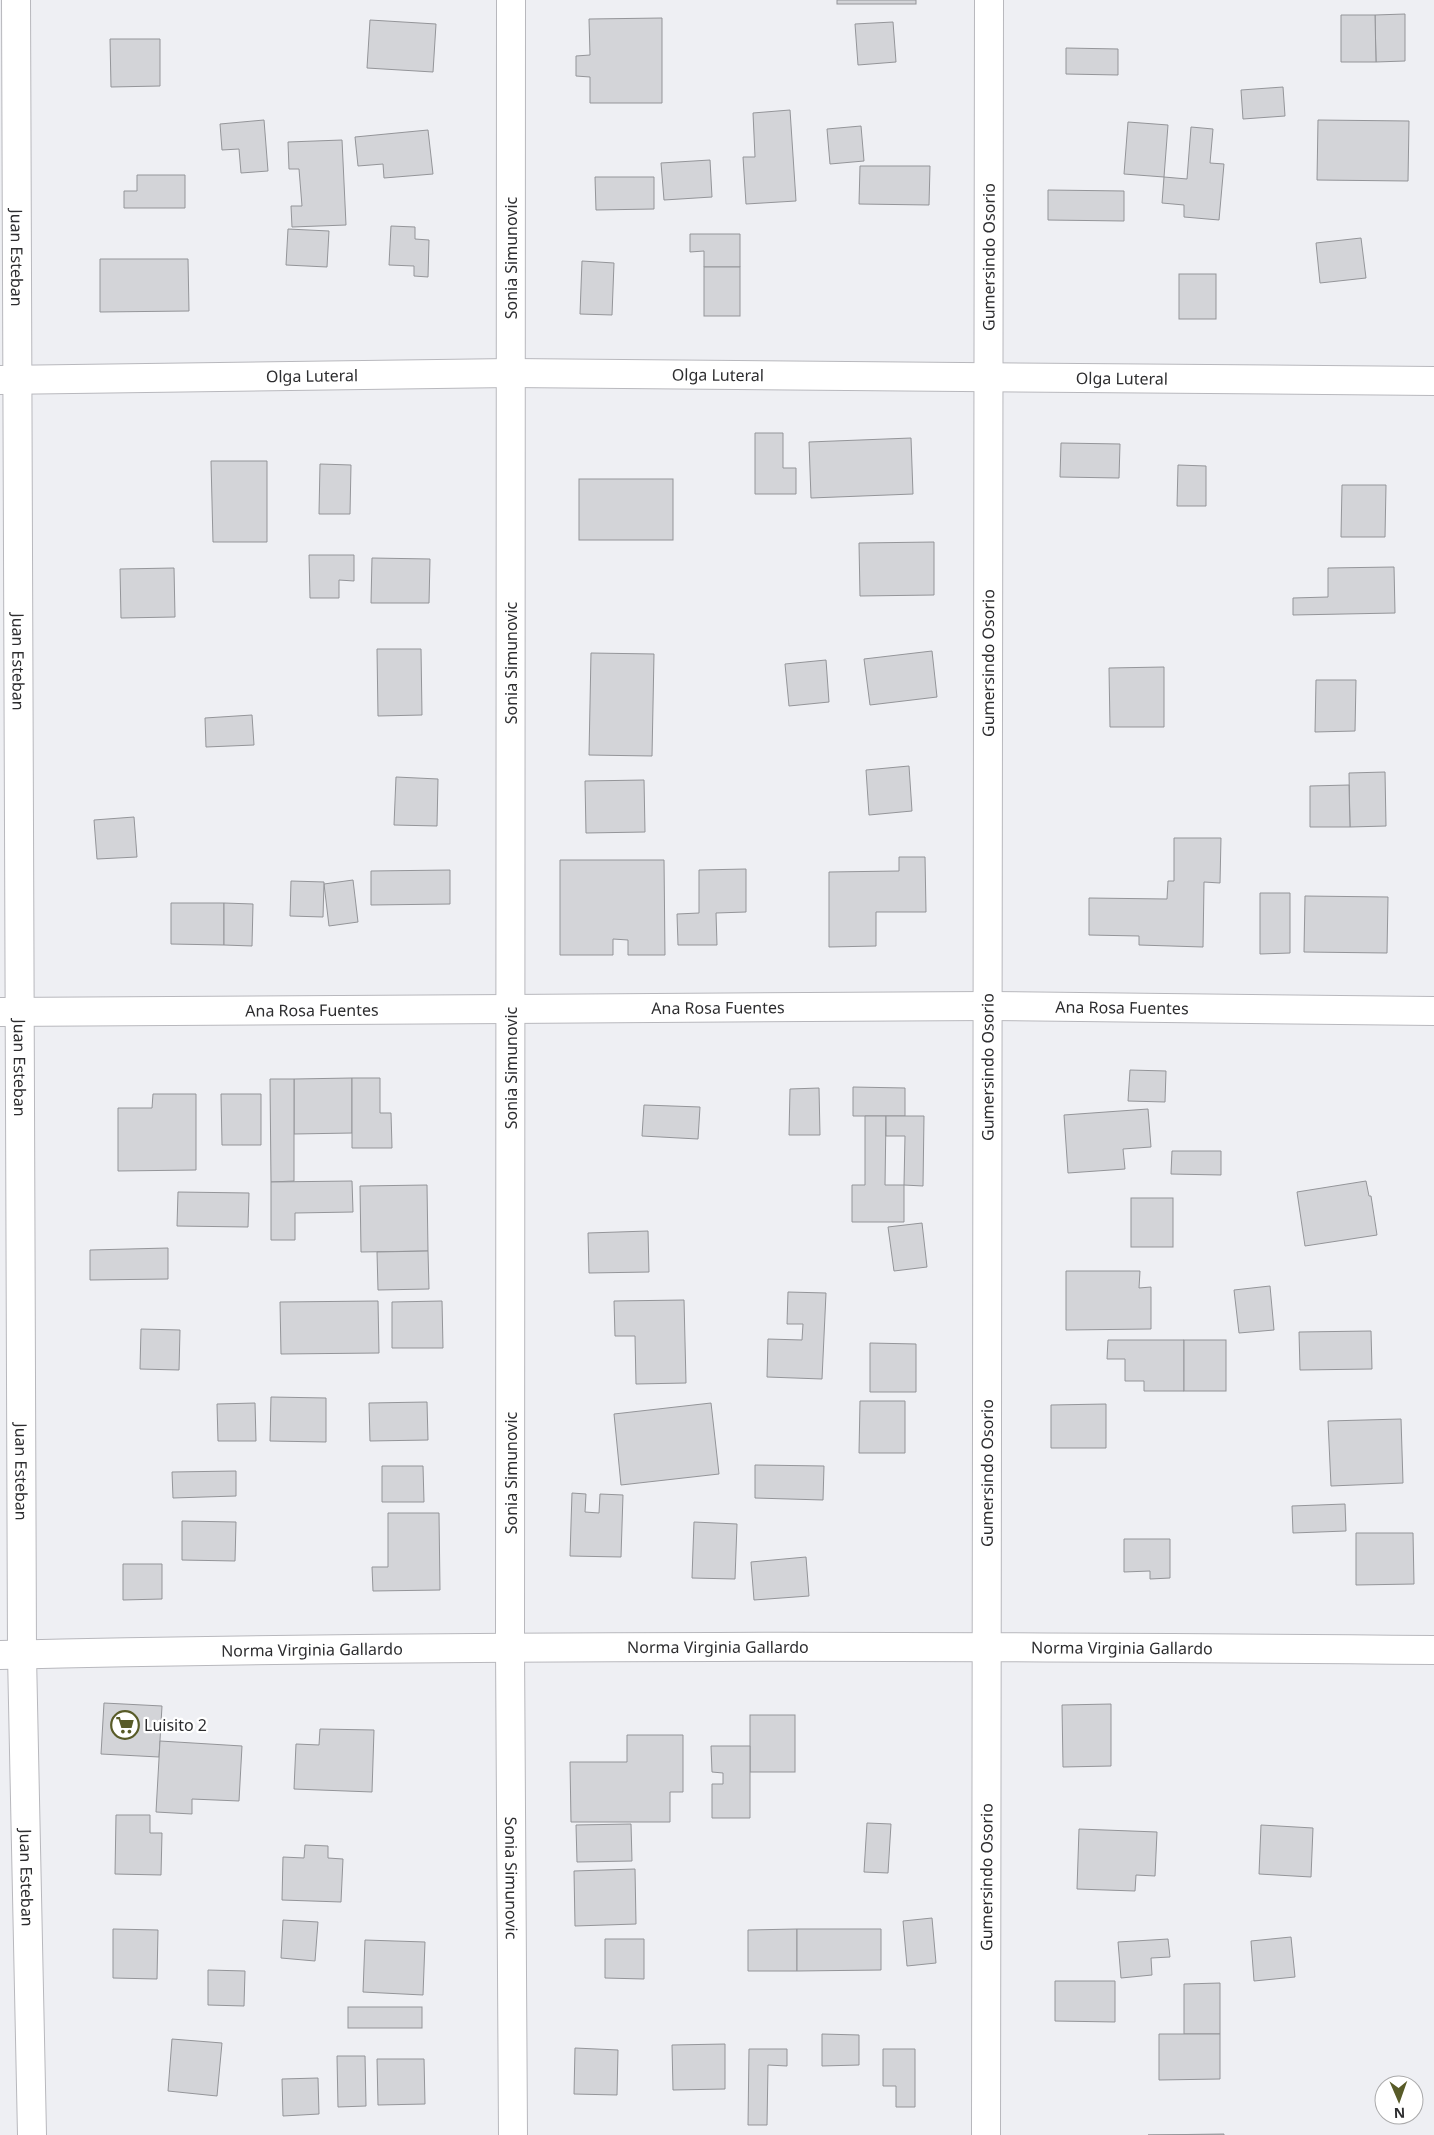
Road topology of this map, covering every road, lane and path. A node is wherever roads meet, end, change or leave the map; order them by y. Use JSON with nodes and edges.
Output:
{"nodes":[{"id":1,"x":16,"y":0,"type":"edge"},
{"id":2,"x":511,"y":0,"type":"edge"},
{"id":3,"x":989,"y":0,"type":"edge"},
{"id":4,"x":511,"y":373,"type":"junction"},
{"id":5,"x":989,"y":377,"type":"junction"},
{"id":6,"x":8,"y":380,"type":"edge"},
{"id":7,"x":1434,"y":381,"type":"edge"},
{"id":8,"x":988,"y":1006,"type":"junction"},
{"id":9,"x":511,"y":1008,"type":"junction"},
{"id":10,"x":1434,"y":1011,"type":"edge"},
{"id":11,"x":9,"y":1012,"type":"edge"},
{"id":12,"x":988,"y":1646,"type":"junction"},
{"id":13,"x":510,"y":1647,"type":"junction"},
{"id":14,"x":1434,"y":1650,"type":"edge"},
{"id":15,"x":11,"y":1655,"type":"edge"},
{"id":16,"x":32,"y":2135,"type":"edge"},
{"id":17,"x":514,"y":2135,"type":"edge"},
{"id":18,"x":986,"y":2135,"type":"edge"}],
"edges":[{"from":1,"to":6,"type":"street","name":"Juan Esteban"},
{"from":2,"to":4,"type":"street","name":"Sonia Simunovic"},
{"from":3,"to":5,"type":"street","name":"Gumersindo Osorio"},
{"from":4,"to":5,"type":"street","name":"Olga Luteral"},
{"from":4,"to":6,"type":"street","name":"Olga Luteral"},
{"from":4,"to":9,"type":"street","name":"Sonia Simunovic"},
{"from":5,"to":7,"type":"street","name":"Olga Luteral"},
{"from":5,"to":8,"type":"street","name":"Gumersindo Osorio"},
{"from":6,"to":11,"type":"street","name":"Juan Esteban"},
{"from":8,"to":9,"type":"street","name":"Ana Rosa Fuentes"},
{"from":8,"to":10,"type":"street","name":"Ana Rosa Fuentes"},
{"from":8,"to":12,"type":"street","name":"Gumersindo Osorio"},
{"from":9,"to":11,"type":"street","name":"Ana Rosa Fuentes"},
{"from":9,"to":13,"type":"street","name":"Sonia Simunovic"},
{"from":11,"to":15,"type":"street","name":"Juan Esteban"},
{"from":12,"to":13,"type":"street","name":"Norma Virginia Gallardo"},
{"from":12,"to":14,"type":"street","name":"Norma Virginia Gallardo"},
{"from":12,"to":18,"type":"street","name":"Gumersindo Osorio"},
{"from":13,"to":15,"type":"street","name":"Norma Virginia Gallardo"},
{"from":13,"to":17,"type":"street","name":"Sonia Simunovic"},
{"from":15,"to":16,"type":"street","name":"Juan Esteban"}]}
